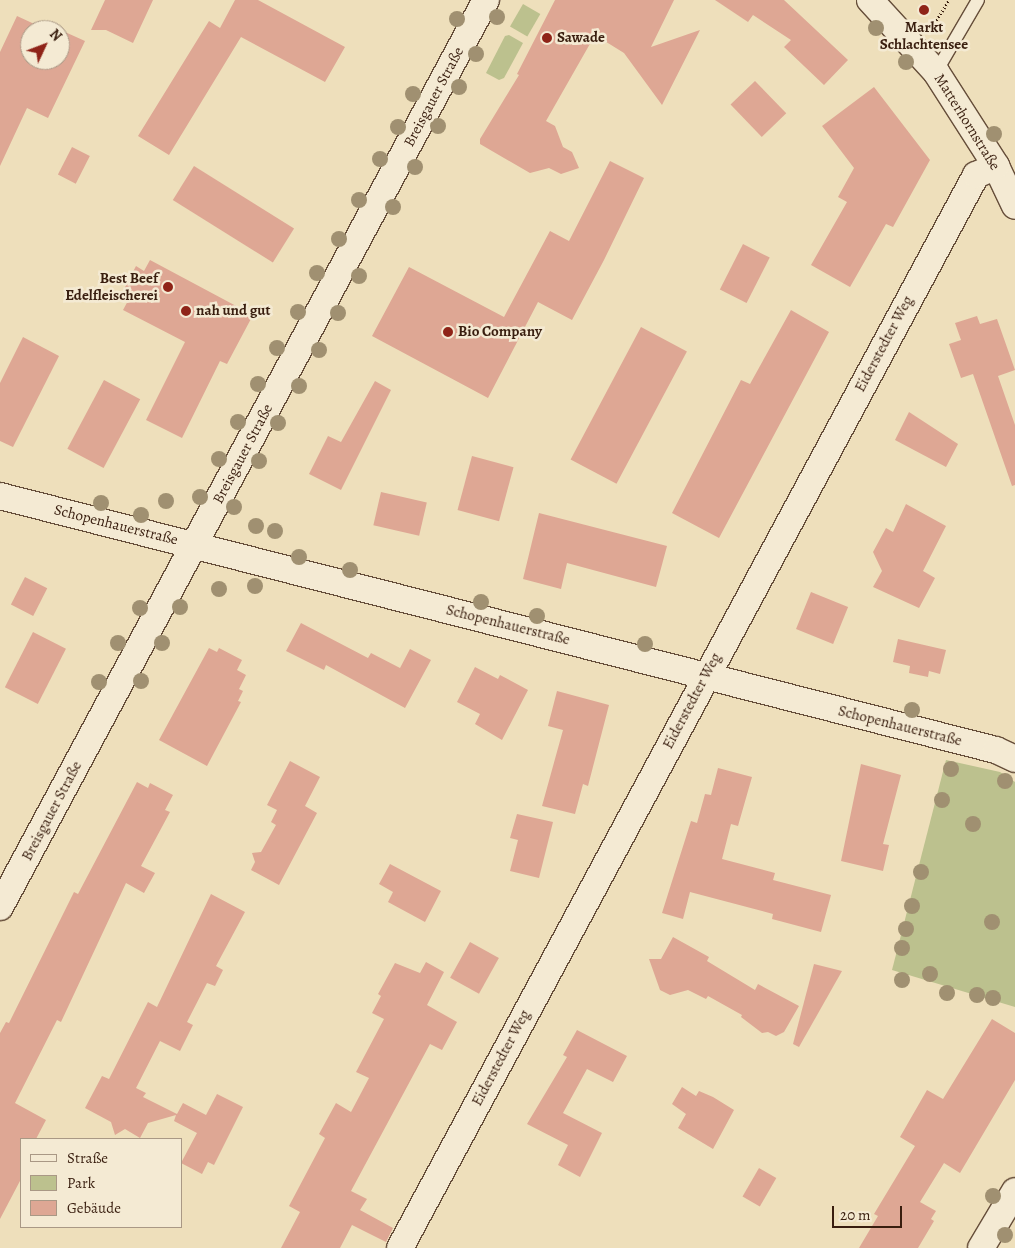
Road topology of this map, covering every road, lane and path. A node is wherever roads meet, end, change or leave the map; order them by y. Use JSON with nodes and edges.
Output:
{"nodes":[{"id":1,"x":486,"y":0,"type":"edge"},
{"id":2,"x":870,"y":0,"type":"edge"},
{"id":3,"x":949,"y":0,"type":"edge"},
{"id":4,"x":978,"y":0,"type":"edge"},
{"id":5,"x":929,"y":33,"type":"dead end"},
{"id":6,"x":936,"y":72,"type":"junction"},
{"id":7,"x":996,"y":166,"type":"junction"},
{"id":8,"x":1015,"y":206,"type":"edge"},
{"id":9,"x":0,"y":496,"type":"edge"},
{"id":10,"x":194,"y":545,"type":"junction"},
{"id":11,"x":706,"y":676,"type":"junction"},
{"id":12,"x":1015,"y":759,"type":"edge"},
{"id":13,"x":0,"y":908,"type":"edge"},
{"id":14,"x":1015,"y":1191,"type":"edge"},
{"id":15,"x":400,"y":1248,"type":"edge"},
{"id":16,"x":981,"y":1248,"type":"edge"}],
"edges":[{"from":1,"to":10,"type":"street","name":"Breisgauer Straße"},
{"from":2,"to":6,"type":"street","name":"Matterhornstraße"},
{"from":3,"to":5,"type":"path"},
{"from":4,"to":6,"type":"lane"},
{"from":6,"to":7,"type":"street","name":"Matterhornstraße"},
{"from":7,"to":8,"type":"street","name":"Matterhornstraße"},
{"from":7,"to":11,"type":"street","name":"Eiderstedter Weg"},
{"from":9,"to":10,"type":"street","name":"Schopenhauerstraße"},
{"from":10,"to":11,"type":"street","name":"Schopenhauerstraße"},
{"from":10,"to":13,"type":"street","name":"Breisgauer Straße"},
{"from":11,"to":12,"type":"street","name":"Schopenhauerstraße"},
{"from":11,"to":15,"type":"street","name":"Eiderstedter Weg"},
{"from":14,"to":16,"type":"street"}]}
